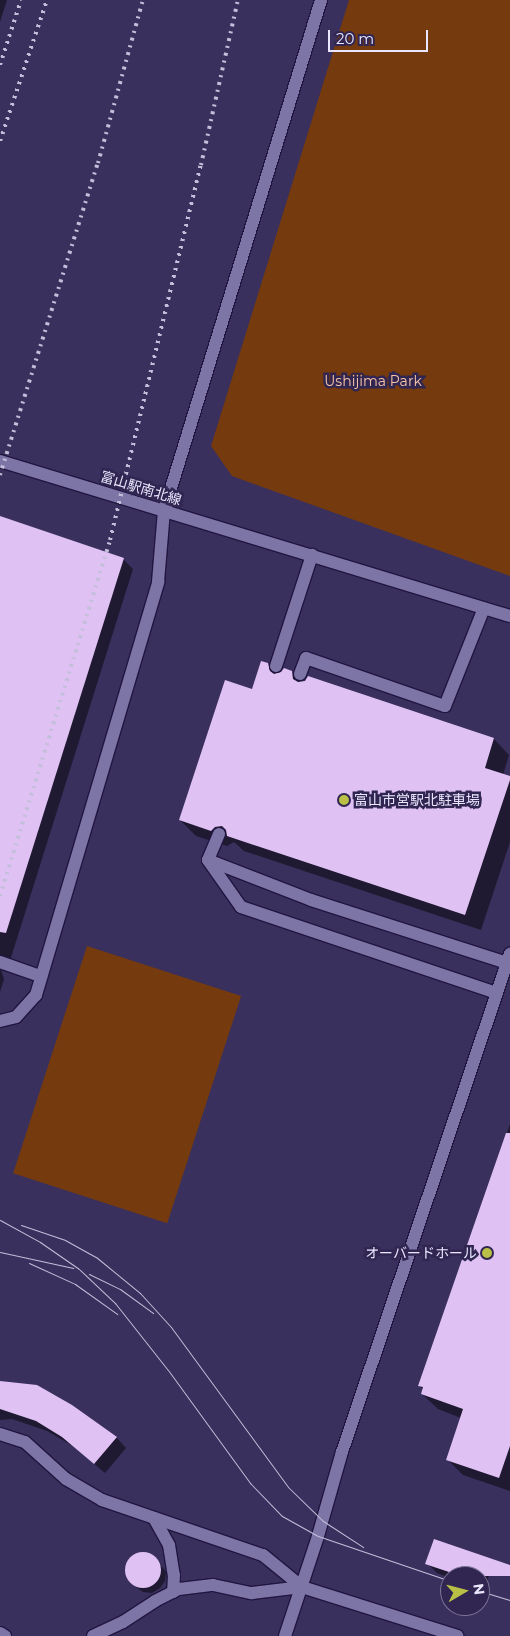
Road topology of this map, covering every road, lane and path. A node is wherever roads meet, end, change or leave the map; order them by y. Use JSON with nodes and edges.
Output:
{"nodes":[{"id":1,"x":321,"y":0,"type":"edge"},
{"id":2,"x":0,"y":461,"type":"edge"},
{"id":3,"x":164,"y":511,"type":"junction"},
{"id":4,"x":312,"y":555,"type":"junction"},
{"id":5,"x":484,"y":608,"type":"junction"},
{"id":6,"x":510,"y":616,"type":"edge"},
{"id":7,"x":276,"y":666,"type":"dead end"},
{"id":8,"x":300,"y":674,"type":"dead end"},
{"id":9,"x":219,"y":834,"type":"dead end"},
{"id":10,"x":208,"y":860,"type":"junction"},
{"id":11,"x":508,"y":958,"type":"edge"},
{"id":12,"x":0,"y":962,"type":"edge"},
{"id":13,"x":40,"y":976,"type":"junction"},
{"id":14,"x":497,"y":993,"type":"junction"},
{"id":15,"x":0,"y":1021,"type":"edge"},
{"id":16,"x":0,"y":1434,"type":"edge"},
{"id":17,"x":154,"y":1518,"type":"junction"},
{"id":18,"x":302,"y":1587,"type":"junction"},
{"id":19,"x":173,"y":1592,"type":"junction"},
{"id":20,"x":0,"y":1634,"type":"edge"},
{"id":21,"x":5,"y":1636,"type":"edge"},
{"id":22,"x":93,"y":1636,"type":"edge"},
{"id":23,"x":285,"y":1636,"type":"edge"},
{"id":24,"x":456,"y":1636,"type":"edge"}],
"edges":[{"from":1,"to":3,"type":"street"},
{"from":2,"to":3,"type":"street","name":"富山駅南北線"},
{"from":3,"to":4,"type":"street","name":"富山駅南北線"},
{"from":3,"to":13,"type":"street"},
{"from":4,"to":5,"type":"street","name":"富山駅南北線"},
{"from":4,"to":7,"type":"street"},
{"from":5,"to":6,"type":"street","name":"富山駅南北線"},
{"from":5,"to":8,"type":"street"},
{"from":9,"to":10,"type":"street"},
{"from":10,"to":11,"type":"street"},
{"from":10,"to":14,"type":"street"},
{"from":11,"to":14,"type":"street"},
{"from":12,"to":13,"type":"street"},
{"from":13,"to":15,"type":"street"},
{"from":14,"to":18,"type":"street"},
{"from":16,"to":17,"type":"street"},
{"from":17,"to":18,"type":"street"},
{"from":17,"to":19,"type":"street"},
{"from":18,"to":19,"type":"street"},
{"from":18,"to":23,"type":"street"},
{"from":18,"to":24,"type":"street"},
{"from":19,"to":22,"type":"street"},
{"from":20,"to":21,"type":"street"}]}
